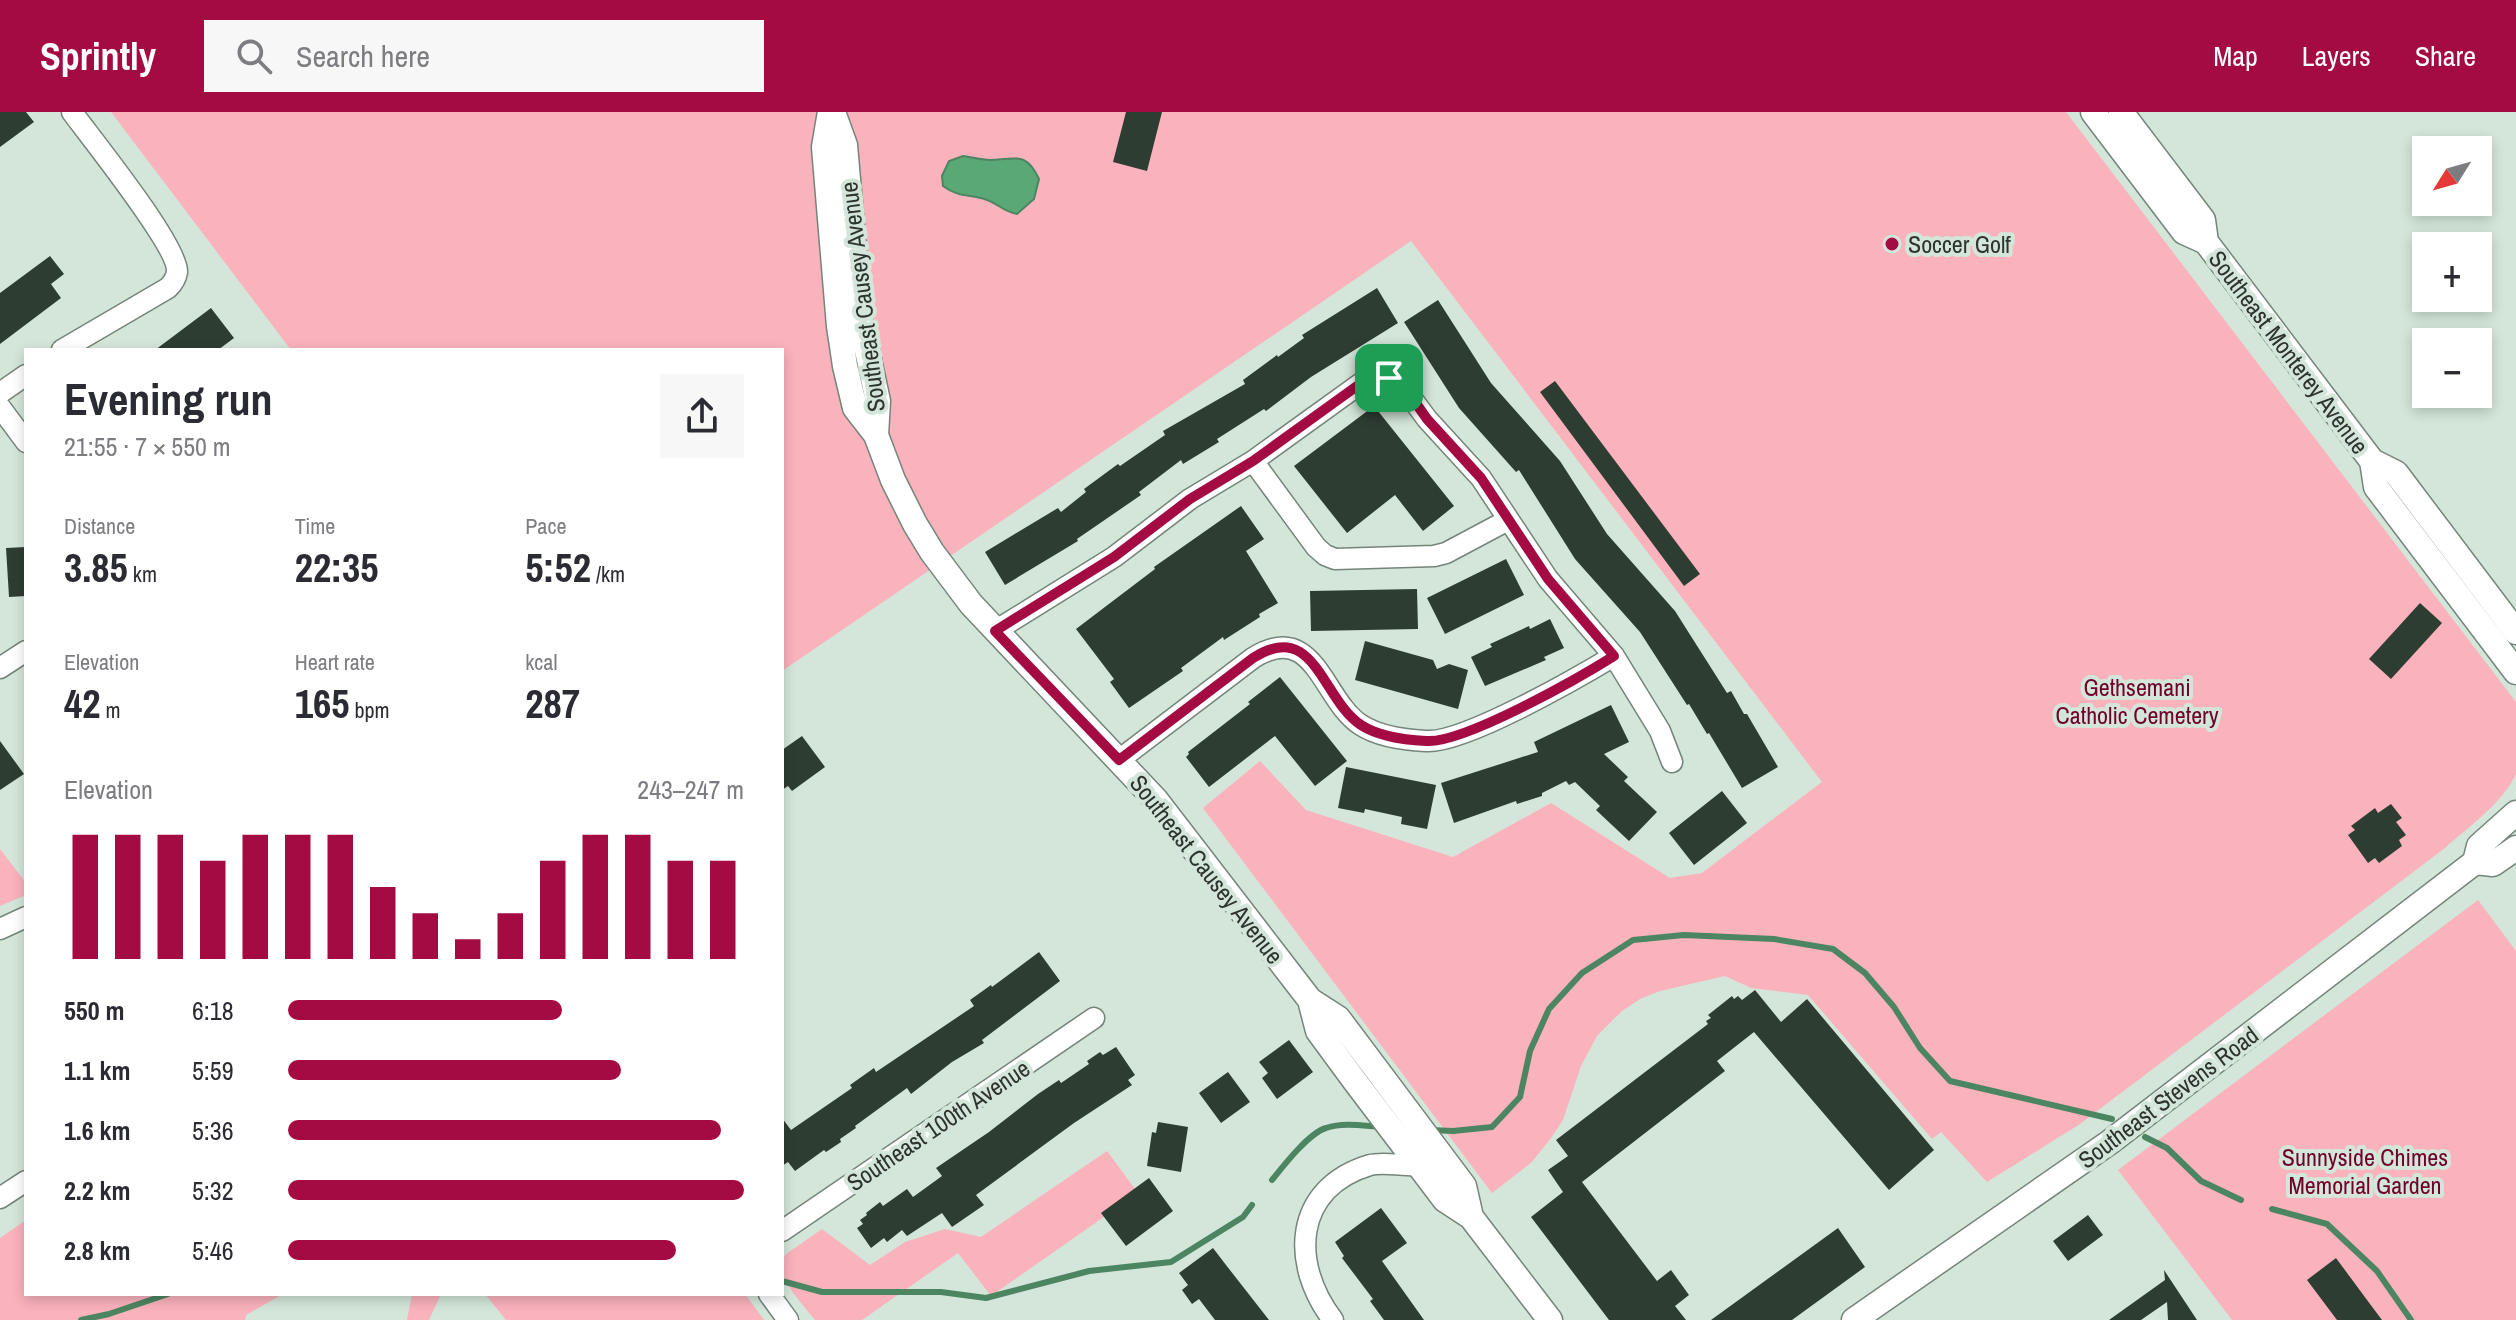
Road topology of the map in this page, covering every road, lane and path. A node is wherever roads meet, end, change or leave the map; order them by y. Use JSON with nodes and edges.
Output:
{"nodes":[{"id":1,"x":72,"y":112,"type":"edge"},
{"id":2,"x":832,"y":112,"type":"edge"},
{"id":3,"x":2093,"y":112,"type":"edge"},
{"id":4,"x":2121,"y":112,"type":"edge"},
{"id":5,"x":2206,"y":242,"type":"junction"},
{"id":6,"x":65,"y":348,"type":"edge"},
{"id":7,"x":24,"y":376,"type":"edge"},
{"id":8,"x":0,"y":393,"type":"edge"},
{"id":9,"x":0,"y":407,"type":"edge"},
{"id":10,"x":24,"y":439,"type":"edge"},
{"id":11,"x":1253,"y":461,"type":"junction"},
{"id":12,"x":2372,"y":461,"type":"junction"},
{"id":13,"x":1508,"y":520,"type":"junction"},
{"id":14,"x":995,"y":631,"type":"junction"},
{"id":15,"x":2516,"y":632,"type":"edge"},
{"id":16,"x":24,"y":652,"type":"edge"},
{"id":17,"x":1614,"y":656,"type":"junction"},
{"id":18,"x":0,"y":668,"type":"edge"},
{"id":19,"x":2516,"y":672,"type":"edge"},
{"id":20,"x":1119,"y":760,"type":"junction"},
{"id":21,"x":1672,"y":762,"type":"dead end"},
{"id":22,"x":2516,"y":813,"type":"edge"},
{"id":23,"x":2516,"y":848,"type":"edge"},
{"id":24,"x":2475,"y":862,"type":"junction"},
{"id":25,"x":24,"y":918,"type":"edge"},
{"id":26,"x":0,"y":929,"type":"edge"},
{"id":27,"x":1310,"y":1000,"type":"junction"},
{"id":28,"x":1094,"y":1018,"type":"dead end"},
{"id":29,"x":1413,"y":1157,"type":"junction"},
{"id":30,"x":24,"y":1182,"type":"edge"},
{"id":31,"x":0,"y":1198,"type":"edge"},
{"id":32,"x":1471,"y":1217,"type":"junction"},
{"id":33,"x":784,"y":1230,"type":"edge"},
{"id":34,"x":770,"y":1296,"type":"edge"},
{"id":35,"x":788,"y":1320,"type":"edge"},
{"id":36,"x":1333,"y":1320,"type":"edge"},
{"id":37,"x":1550,"y":1320,"type":"edge"},
{"id":38,"x":1854,"y":1320,"type":"edge"}],
"edges":[{"from":1,"to":6,"type":"street"},
{"from":2,"to":14,"type":"street","name":"Southeast Causey Avenue"},
{"from":3,"to":5,"type":"street","name":"Southeast Monterey Avenue"},
{"from":4,"to":5,"type":"street","name":"Southeast Monterey Avenue"},
{"from":5,"to":12,"type":"street","name":"Southeast Monterey Avenue"},
{"from":7,"to":8,"type":"street"},
{"from":9,"to":10,"type":"street"},
{"from":11,"to":13,"type":"street"},
{"from":11,"to":13,"type":"street"},
{"from":11,"to":14,"type":"street"},
{"from":12,"to":15,"type":"street","name":"Southeast Monterey Avenue"},
{"from":12,"to":19,"type":"street","name":"Southeast Monterey Avenue"},
{"from":13,"to":17,"type":"street"},
{"from":14,"to":20,"type":"street","name":"Southeast Causey Avenue"},
{"from":16,"to":18,"type":"street"},
{"from":17,"to":20,"type":"street"},
{"from":17,"to":21,"type":"street"},
{"from":20,"to":27,"type":"street","name":"Southeast Causey Avenue"},
{"from":22,"to":24,"type":"street","name":"Southeast Stevens Road"},
{"from":23,"to":24,"type":"street","name":"Southeast Stevens Road"},
{"from":24,"to":38,"type":"street","name":"Southeast Stevens Road"},
{"from":25,"to":26,"type":"street"},
{"from":27,"to":29,"type":"street","name":"Southeast Causey Avenue"},
{"from":27,"to":32,"type":"street","name":"Southeast Causey Avenue"},
{"from":28,"to":33,"type":"street","name":"Southeast 100th Avenue"},
{"from":29,"to":32,"type":"street","name":"Southeast Causey Avenue"},
{"from":29,"to":36,"type":"street"},
{"from":30,"to":31,"type":"street"},
{"from":32,"to":37,"type":"street","name":"Southeast Causey Avenue"},
{"from":34,"to":35,"type":"street"}]}
